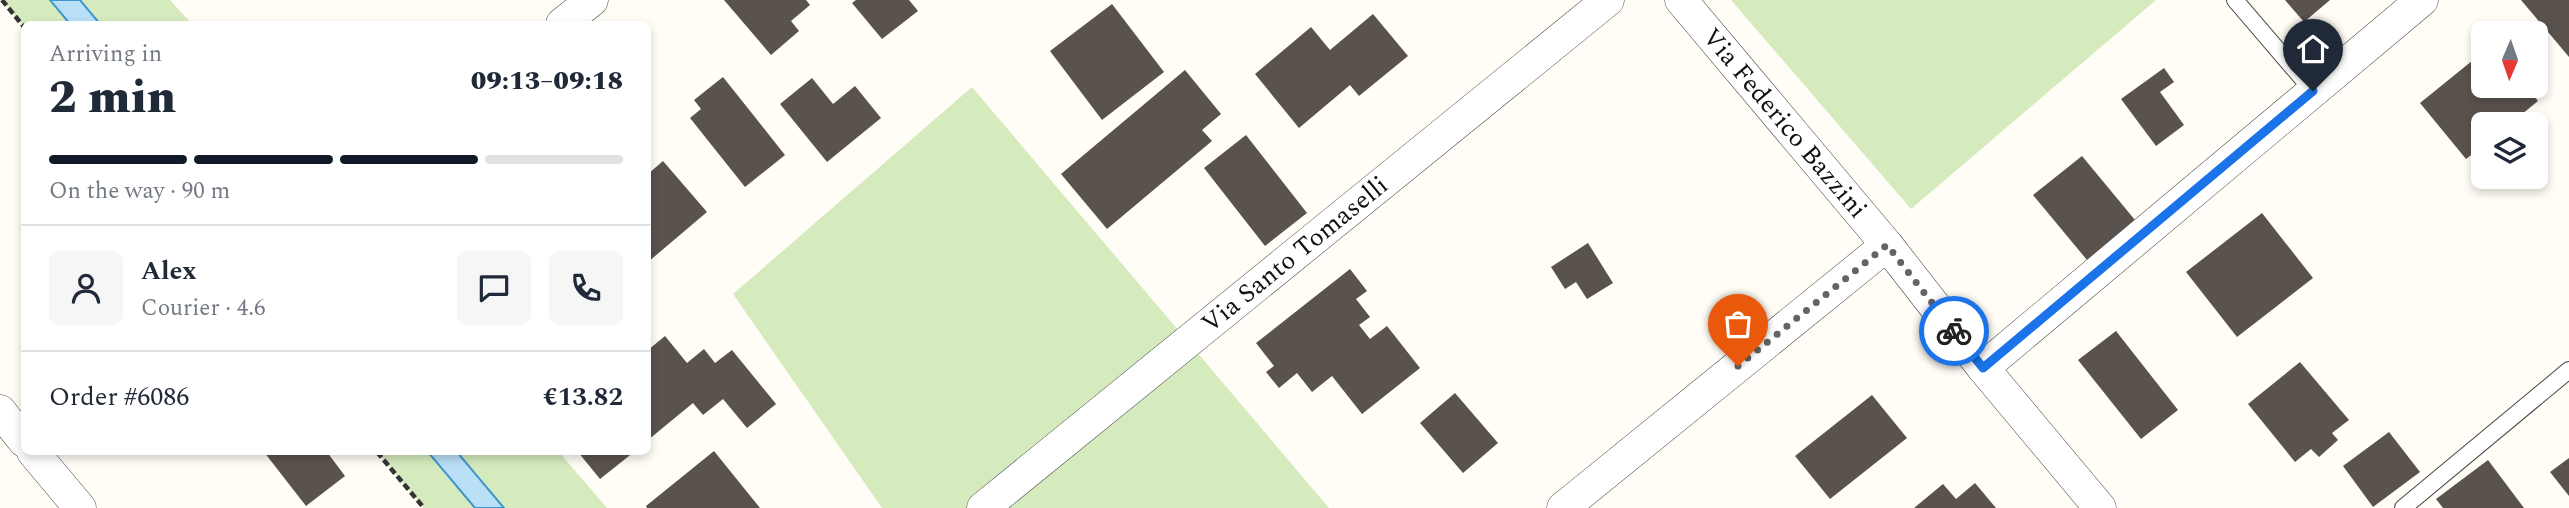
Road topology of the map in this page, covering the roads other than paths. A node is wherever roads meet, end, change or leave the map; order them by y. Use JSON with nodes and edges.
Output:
{"nodes":[{"id":1,"x":592,"y":0,"type":"edge"},
{"id":2,"x":1608,"y":0,"type":"edge"},
{"id":3,"x":1681,"y":0,"type":"edge"},
{"id":4,"x":2235,"y":0,"type":"edge"},
{"id":5,"x":2422,"y":0,"type":"edge"},
{"id":6,"x":566,"y":21,"type":"edge"},
{"id":7,"x":2313,"y":91,"type":"junction"},
{"id":8,"x":1887,"y":245,"type":"junction"},
{"id":9,"x":1983,"y":368,"type":"junction"},
{"id":10,"x":2569,"y":370,"type":"edge"},
{"id":11,"x":0,"y":411,"type":"edge"},
{"id":12,"x":21,"y":437,"type":"edge"},
{"id":13,"x":36,"y":455,"type":"edge"},
{"id":14,"x":80,"y":508,"type":"edge"},
{"id":15,"x":983,"y":508,"type":"edge"},
{"id":16,"x":1563,"y":508,"type":"edge"},
{"id":17,"x":2100,"y":508,"type":"edge"},
{"id":18,"x":2403,"y":508,"type":"edge"}],
"edges":[{"from":1,"to":6,"type":"street"},
{"from":2,"to":15,"type":"street","name":"Via Santo Tomaselli"},
{"from":3,"to":8,"type":"street","name":"Via Federico Bazzini"},
{"from":4,"to":7,"type":"lane"},
{"from":5,"to":7,"type":"street"},
{"from":7,"to":9,"type":"street"},
{"from":8,"to":9,"type":"street","name":"Via Federico Bazzini"},
{"from":8,"to":16,"type":"street"},
{"from":9,"to":17,"type":"street","name":"Via Federico Bazzini"},
{"from":10,"to":18,"type":"lane"},
{"from":11,"to":12,"type":"street"},
{"from":13,"to":14,"type":"street"}]}
